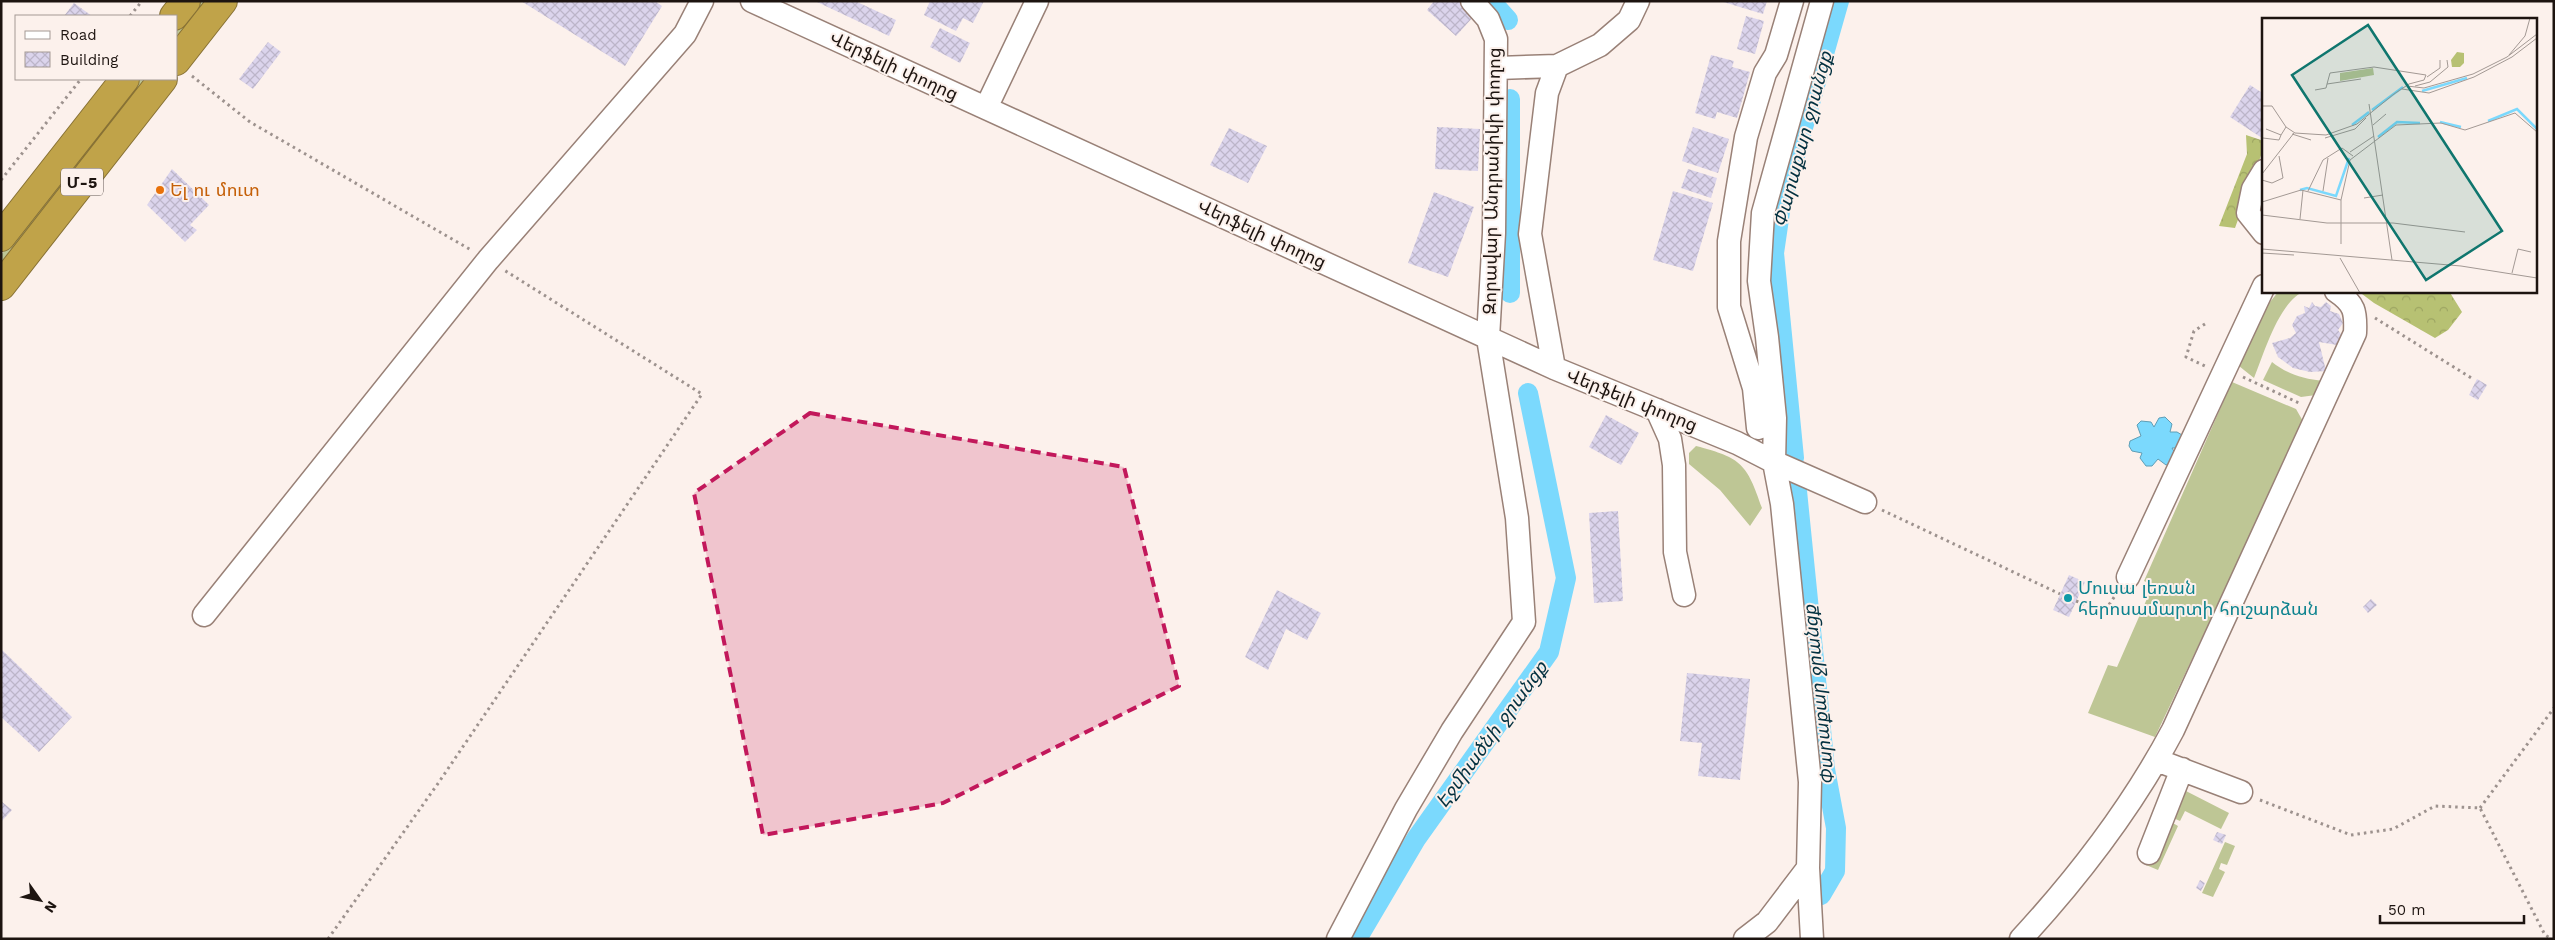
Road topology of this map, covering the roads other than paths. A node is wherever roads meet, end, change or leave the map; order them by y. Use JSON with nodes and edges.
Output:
{"nodes":[{"id":1,"x":186,"y":1,"type":"edge"},
{"id":2,"x":223,"y":1,"type":"edge"},
{"id":3,"x":702,"y":1,"type":"edge"},
{"id":4,"x":752,"y":1,"type":"edge"},
{"id":5,"x":1037,"y":1,"type":"edge"},
{"id":6,"x":1472,"y":1,"type":"edge"},
{"id":7,"x":1638,"y":1,"type":"edge"},
{"id":8,"x":1792,"y":1,"type":"edge"},
{"id":9,"x":1822,"y":1,"type":"edge"},
{"id":10,"x":175,"y":15,"type":"edge"},
{"id":11,"x":1557,"y":66,"type":"junction"},
{"id":12,"x":184,"y":68,"type":"edge"},
{"id":13,"x":1498,"y":68,"type":"junction"},
{"id":14,"x":124,"y":80,"type":"edge"},
{"id":15,"x":162,"y":80,"type":"edge"},
{"id":16,"x":986,"y":108,"type":"junction"},
{"id":17,"x":2262,"y":174,"type":"edge"},
{"id":18,"x":2262,"y":230,"type":"edge"},
{"id":19,"x":1527,"y":235,"type":"junction"},
{"id":20,"x":1,"y":237,"type":"edge"},
{"id":21,"x":1496,"y":250,"type":"junction"},
{"id":22,"x":1,"y":286,"type":"edge"},
{"id":23,"x":2262,"y":292,"type":"edge"},
{"id":24,"x":2337,"y":292,"type":"edge"},
{"id":25,"x":1488,"y":338,"type":"junction"},
{"id":26,"x":1554,"y":368,"type":"junction"},
{"id":27,"x":1774,"y":406,"type":"junction"},
{"id":28,"x":1657,"y":410,"type":"junction"},
{"id":29,"x":1758,"y":428,"type":"junction"},
{"id":30,"x":1737,"y":443,"type":"junction"},
{"id":31,"x":1774,"y":462,"type":"junction"},
{"id":32,"x":1865,"y":502,"type":"dead end"},
{"id":33,"x":2128,"y":577,"type":"road end"},
{"id":34,"x":1684,"y":595,"type":"dead end"},
{"id":35,"x":204,"y":615,"type":"dead end"},
{"id":36,"x":2157,"y":760,"type":"junction"},
{"id":37,"x":2182,"y":769,"type":"junction"},
{"id":38,"x":2240,"y":792,"type":"road end"},
{"id":39,"x":2149,"y":853,"type":"dead end"},
{"id":40,"x":1808,"y":868,"type":"junction"},
{"id":41,"x":1809,"y":935,"type":"edge"},
{"id":42,"x":1338,"y":939,"type":"edge"},
{"id":43,"x":1745,"y":939,"type":"edge"},
{"id":44,"x":2020,"y":939,"type":"edge"}],
"edges":[{"from":1,"to":10,"type":"highway"},
{"from":2,"to":12,"type":"highway"},
{"from":3,"to":35,"type":"street"},
{"from":4,"to":16,"type":"street","name":"Վերֆելի փողոց"},
{"from":5,"to":16,"type":"street"},
{"from":6,"to":13,"type":"street","name":"Զորավար Անդրանիկի փողոց"},
{"from":7,"to":11,"type":"street"},
{"from":8,"to":29,"type":"street"},
{"from":9,"to":27,"type":"street"},
{"from":11,"to":13,"type":"street"},
{"from":11,"to":19,"type":"street"},
{"from":13,"to":21,"type":"street","name":"Զորավար Անդրանիկի փողոց"},
{"from":14,"to":20,"type":"highway","number":"Մ-5"},
{"from":15,"to":22,"type":"highway","number":"Մ-5"},
{"from":16,"to":25,"type":"street","name":"Վերֆելի փողոց"},
{"from":17,"to":18,"type":"street"},
{"from":19,"to":21,"type":"street"},
{"from":19,"to":26,"type":"street"},
{"from":21,"to":25,"type":"street","name":"Զորավար Անդրանիկի փողոց"},
{"from":23,"to":33,"type":"street"},
{"from":24,"to":36,"type":"street"},
{"from":25,"to":26,"type":"street","name":"Վերֆելի փողոց"},
{"from":25,"to":42,"type":"street","name":"Զորավար Անդրանիկի փողոց"},
{"from":26,"to":28,"type":"street","name":"Վերֆելի փողոց"},
{"from":27,"to":29,"type":"street"},
{"from":27,"to":31,"type":"street"},
{"from":28,"to":30,"type":"street","name":"Վերֆելի փողոց"},
{"from":28,"to":34,"type":"street"},
{"from":29,"to":30,"type":"street"},
{"from":30,"to":31,"type":"street","name":"Վերֆելի փողոց"},
{"from":31,"to":32,"type":"street","name":"Վերֆելի փողոց"},
{"from":31,"to":40,"type":"street"},
{"from":36,"to":37,"type":"street"},
{"from":36,"to":44,"type":"street"},
{"from":37,"to":38,"type":"street"},
{"from":37,"to":39,"type":"street"},
{"from":40,"to":41,"type":"street"},
{"from":40,"to":43,"type":"street"}]}
